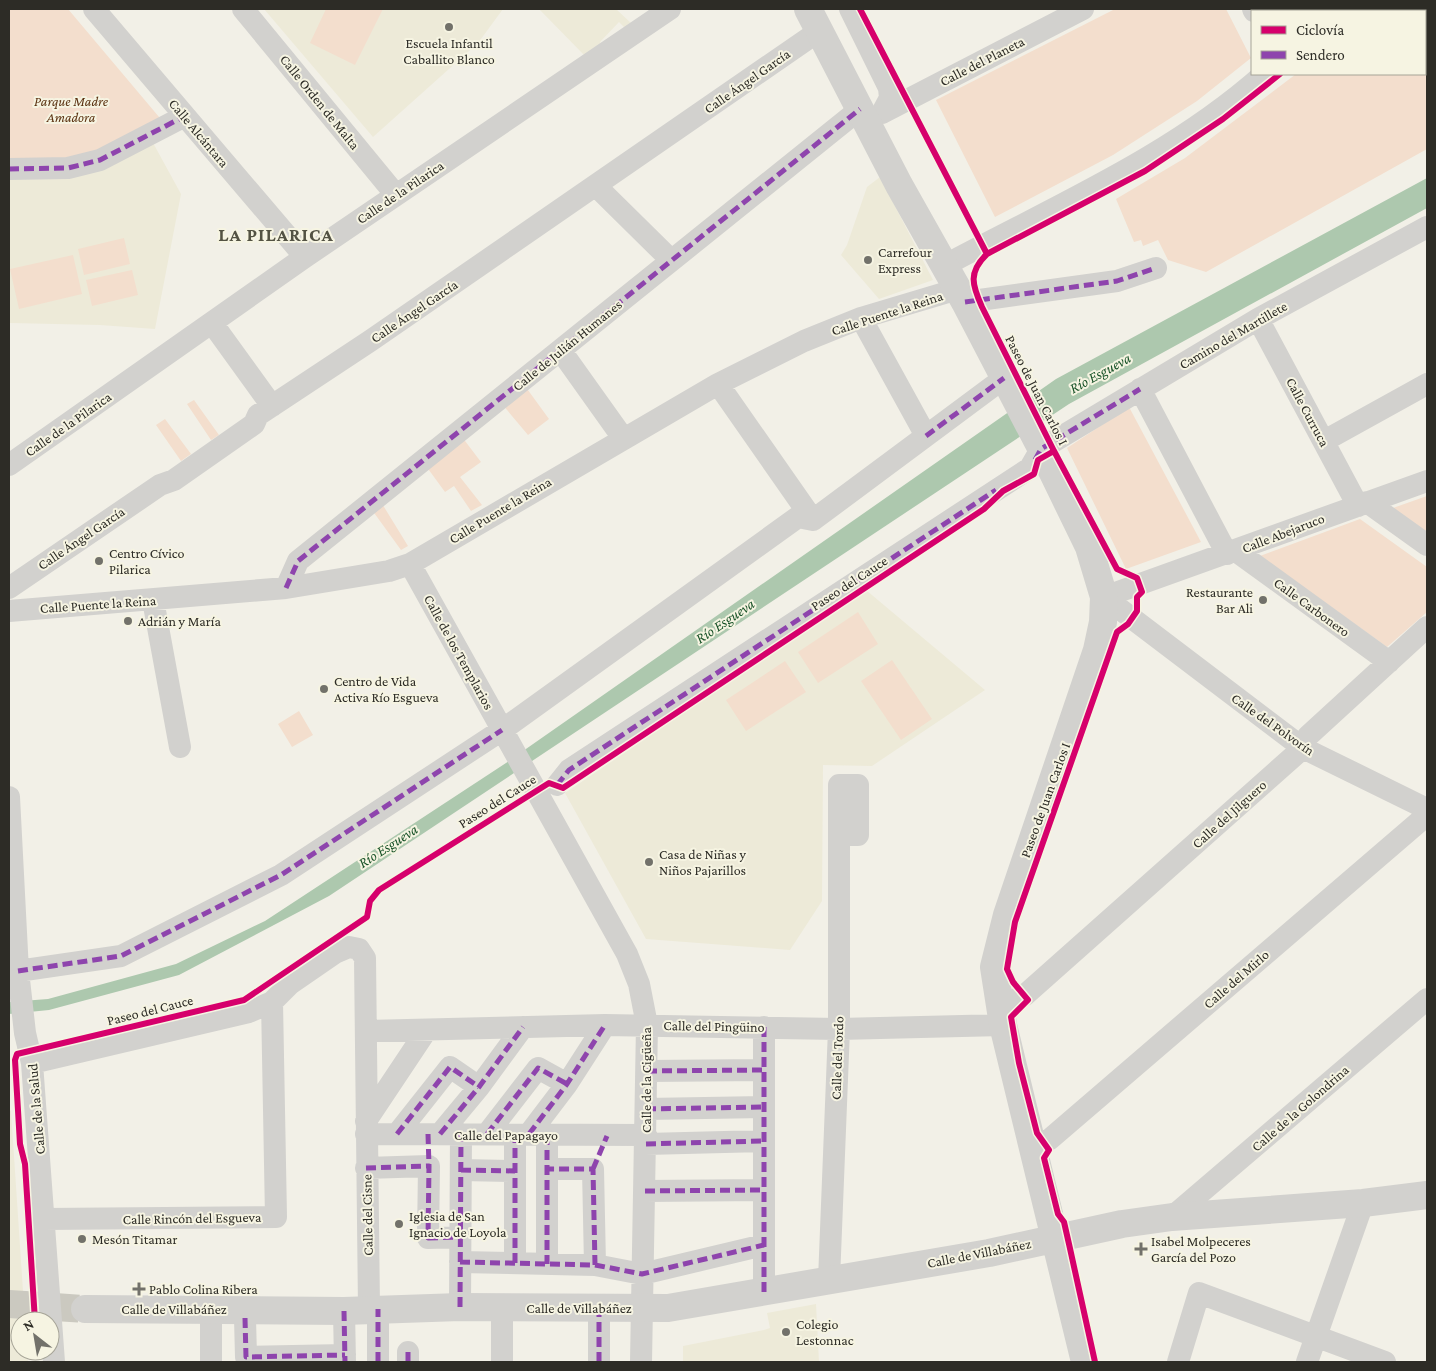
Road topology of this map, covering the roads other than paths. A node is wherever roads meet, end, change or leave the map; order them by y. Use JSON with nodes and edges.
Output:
{"nodes":[{"id":1,"x":94,"y":9,"type":"edge"},
{"id":2,"x":243,"y":9,"type":"edge"},
{"id":3,"x":670,"y":9,"type":"edge"},
{"id":4,"x":850,"y":9,"type":"edge"},
{"id":5,"x":1083,"y":9,"type":"edge"},
{"id":6,"x":818,"y":16,"type":"edge"},
{"id":7,"x":1263,"y":75,"type":"edge"},
{"id":8,"x":871,"y":111,"type":"junction"},
{"id":9,"x":185,"y":116,"type":"junction"},
{"id":10,"x":9,"y":170,"type":"edge"},
{"id":11,"x":596,"y":186,"type":"junction"},
{"id":12,"x":396,"y":195,"type":"junction"},
{"id":13,"x":1427,"y":227,"type":"edge"},
{"id":14,"x":305,"y":258,"type":"junction"},
{"id":15,"x":671,"y":260,"type":"junction"},
{"id":16,"x":953,"y":261,"type":"junction"},
{"id":17,"x":1156,"y":268,"type":"dead end"},
{"id":18,"x":962,"y":296,"type":"junction"},
{"id":19,"x":861,"y":318,"type":"junction"},
{"id":20,"x":1258,"y":319,"type":"junction"},
{"id":21,"x":212,"y":323,"type":"junction"},
{"id":22,"x":560,"y":351,"type":"junction"},
{"id":23,"x":1004,"y":378,"type":"junction"},
{"id":24,"x":718,"y":384,"type":"junction"},
{"id":25,"x":1427,"y":384,"type":"edge"},
{"id":26,"x":1140,"y":389,"type":"junction"},
{"id":27,"x":272,"y":406,"type":"junction"},
{"id":28,"x":926,"y":436,"type":"junction"},
{"id":29,"x":623,"y":438,"type":"junction"},
{"id":30,"x":1324,"y":441,"type":"junction"},
{"id":31,"x":1039,"y":444,"type":"junction"},
{"id":32,"x":9,"y":465,"type":"edge"},
{"id":33,"x":1427,"y":481,"type":"edge"},
{"id":34,"x":1362,"y":504,"type":"junction"},
{"id":35,"x":813,"y":520,"type":"junction"},
{"id":36,"x":1427,"y":545,"type":"edge"},
{"id":37,"x":1232,"y":552,"type":"junction"},
{"id":38,"x":410,"y":564,"type":"junction"},
{"id":39,"x":9,"y":588,"type":"edge"},
{"id":40,"x":286,"y":588,"type":"junction"},
{"id":41,"x":1104,"y":597,"type":"junction"},
{"id":42,"x":153,"y":600,"type":"junction"},
{"id":43,"x":9,"y":611,"type":"edge"},
{"id":44,"x":1427,"y":627,"type":"edge"},
{"id":45,"x":1389,"y":662,"type":"junction"},
{"id":46,"x":505,"y":736,"type":"junction"},
{"id":47,"x":180,"y":747,"type":"dead end"},
{"id":48,"x":1303,"y":748,"type":"junction"},
{"id":49,"x":557,"y":785,"type":"dead end"},
{"id":50,"x":9,"y":797,"type":"edge"},
{"id":51,"x":1427,"y":809,"type":"edge"},
{"id":52,"x":1427,"y":815,"type":"edge"},
{"id":53,"x":839,"y":836,"type":"dead end"},
{"id":54,"x":359,"y":948,"type":"joint"},
{"id":55,"x":18,"y":971,"type":"junction"},
{"id":56,"x":1427,"y":999,"type":"edge"},
{"id":57,"x":272,"y":1002,"type":"junction"},
{"id":58,"x":1001,"y":1016,"type":"junction"},
{"id":59,"x":605,"y":1025,"type":"junction"},
{"id":60,"x":647,"y":1025,"type":"junction"},
{"id":61,"x":523,"y":1027,"type":"junction"},
{"id":62,"x":764,"y":1027,"type":"junction"},
{"id":63,"x":839,"y":1029,"type":"junction"},
{"id":64,"x":366,"y":1031,"type":"junction"},
{"id":65,"x":426,"y":1031,"type":"junction"},
{"id":66,"x":32,"y":1063,"type":"junction"},
{"id":67,"x":764,"y":1070,"type":"junction"},
{"id":68,"x":647,"y":1071,"type":"junction"},
{"id":69,"x":567,"y":1084,"type":"junction"},
{"id":70,"x":479,"y":1087,"type":"junction"},
{"id":71,"x":764,"y":1107,"type":"junction"},
{"id":72,"x":646,"y":1109,"type":"junction"},
{"id":73,"x":366,"y":1127,"type":"junction"},
{"id":74,"x":397,"y":1134,"type":"junction"},
{"id":75,"x":443,"y":1134,"type":"junction"},
{"id":76,"x":487,"y":1134,"type":"junction"},
{"id":77,"x":530,"y":1135,"type":"junction"},
{"id":78,"x":607,"y":1136,"type":"junction"},
{"id":79,"x":646,"y":1139,"type":"junction"},
{"id":80,"x":764,"y":1141,"type":"junction"},
{"id":81,"x":1033,"y":1148,"type":"junction"},
{"id":82,"x":429,"y":1166,"type":"junction"},
{"id":83,"x":366,"y":1168,"type":"junction"},
{"id":84,"x":547,"y":1169,"type":"junction"},
{"id":85,"x":593,"y":1169,"type":"junction"},
{"id":86,"x":461,"y":1170,"type":"junction"},
{"id":87,"x":515,"y":1171,"type":"junction"},
{"id":88,"x":764,"y":1190,"type":"junction"},
{"id":89,"x":644,"y":1191,"type":"junction"},
{"id":90,"x":1427,"y":1195,"type":"edge"},
{"id":91,"x":1363,"y":1203,"type":"junction"},
{"id":92,"x":1172,"y":1217,"type":"junction"},
{"id":93,"x":44,"y":1219,"type":"junction"},
{"id":94,"x":461,"y":1237,"type":"junction"},
{"id":95,"x":1054,"y":1238,"type":"junction"},
{"id":96,"x":764,"y":1245,"type":"junction"},
{"id":97,"x":460,"y":1262,"type":"junction"},
{"id":98,"x":515,"y":1263,"type":"junction"},
{"id":99,"x":547,"y":1264,"type":"junction"},
{"id":100,"x":595,"y":1266,"type":"junction"},
{"id":101,"x":642,"y":1274,"type":"junction"},
{"id":102,"x":829,"y":1280,"type":"junction"},
{"id":103,"x":764,"y":1292,"type":"junction"},
{"id":104,"x":460,"y":1307,"type":"junction"},
{"id":105,"x":502,"y":1308,"type":"junction"},
{"id":106,"x":599,"y":1308,"type":"junction"},
{"id":107,"x":85,"y":1309,"type":"tunnel mouth"},
{"id":108,"x":641,"y":1309,"type":"junction"},
{"id":109,"x":364,"y":1310,"type":"junction"},
{"id":110,"x":246,"y":1318,"type":"dead end"},
{"id":111,"x":211,"y":1320,"type":"dead end"},
{"id":112,"x":1317,"y":1337,"type":"junction"},
{"id":113,"x":345,"y":1359,"type":"edge"},
{"id":114,"x":54,"y":1362,"type":"edge"},
{"id":115,"x":211,"y":1362,"type":"edge"},
{"id":116,"x":378,"y":1362,"type":"edge"},
{"id":117,"x":502,"y":1362,"type":"edge"},
{"id":118,"x":599,"y":1362,"type":"edge"},
{"id":119,"x":641,"y":1362,"type":"edge"},
{"id":120,"x":1084,"y":1362,"type":"edge"},
{"id":121,"x":1178,"y":1362,"type":"edge"},
{"id":122,"x":1307,"y":1362,"type":"edge"},
{"id":123,"x":1385,"y":1362,"type":"edge"}],
"edges":[{"from":1,"to":9,"type":"street","name":"Calle Alcántara"},
{"from":2,"to":12,"type":"street","name":"Calle Orden de Malta"},
{"from":3,"to":12,"type":"street","name":"Calle de la Pilarica"},
{"from":4,"to":8,"type":"street"},
{"from":5,"to":8,"type":"street","name":"Calle del Planeta"},
{"from":6,"to":8,"type":"main road","name":"Paseo de Juan Carlos I"},
{"from":6,"to":11,"type":"street","name":"Calle Ángel García"},
{"from":7,"to":16,"type":"street"},
{"from":8,"to":15,"type":"street","name":"Calle de Julián Humanes"},
{"from":8,"to":16,"type":"main road","name":"Paseo de Juan Carlos I"},
{"from":8,"to":18,"type":"main road","name":"Paseo de Juan Carlos I"},
{"from":9,"to":10,"type":"street"},
{"from":9,"to":14,"type":"street","name":"Calle Alcántara"},
{"from":11,"to":15,"type":"street"},
{"from":11,"to":27,"type":"street","name":"Calle Ángel García"},
{"from":12,"to":14,"type":"street","name":"Calle de la Pilarica"},
{"from":13,"to":20,"type":"street","name":"Camino del Martillete"},
{"from":14,"to":21,"type":"street","name":"Calle de la Pilarica"},
{"from":15,"to":22,"type":"street","name":"Calle de Julián Humanes"},
{"from":16,"to":18,"type":"main road","name":"Paseo de Juan Carlos I"},
{"from":17,"to":18,"type":"street","name":"Calle Puente la Reina"},
{"from":18,"to":19,"type":"street","name":"Calle Puente la Reina"},
{"from":18,"to":23,"type":"main road","name":"Paseo de Juan Carlos I"},
{"from":19,"to":24,"type":"street","name":"Calle Puente la Reina"},
{"from":19,"to":28,"type":"street"},
{"from":20,"to":26,"type":"street","name":"Camino del Martillete"},
{"from":20,"to":30,"type":"street","name":"Calle Curruca"},
{"from":21,"to":27,"type":"street"},
{"from":21,"to":32,"type":"street","name":"Calle de la Pilarica"},
{"from":22,"to":29,"type":"street"},
{"from":22,"to":40,"type":"street","name":"Calle de Julián Humanes"},
{"from":23,"to":28,"type":"street"},
{"from":23,"to":31,"type":"main road","name":"Paseo de Juan Carlos I"},
{"from":24,"to":29,"type":"street","name":"Calle Puente la Reina"},
{"from":24,"to":35,"type":"street"},
{"from":25,"to":30,"type":"street"},
{"from":26,"to":31,"type":"street","name":"Camino del Martillete"},
{"from":26,"to":37,"type":"street","name":"Calle Carbonero"},
{"from":27,"to":39,"type":"street","name":"Calle Ángel García"},
{"from":28,"to":35,"type":"street"},
{"from":29,"to":38,"type":"street","name":"Calle Puente la Reina"},
{"from":30,"to":34,"type":"street","name":"Calle Curruca"},
{"from":31,"to":41,"type":"main road","name":"Paseo de Juan Carlos I"},
{"from":31,"to":49,"type":"street","name":"Paseo del Cauce"},
{"from":33,"to":34,"type":"street","name":"Calle Abejaruco"},
{"from":34,"to":36,"type":"street","name":"Calle Curruca"},
{"from":34,"to":37,"type":"street","name":"Calle Abejaruco"},
{"from":35,"to":46,"type":"street"},
{"from":37,"to":41,"type":"street","name":"Calle Abejaruco"},
{"from":37,"to":45,"type":"street","name":"Calle Carbonero"},
{"from":38,"to":40,"type":"street","name":"Calle Puente la Reina"},
{"from":38,"to":46,"type":"street","name":"Calle de los Templarios"},
{"from":40,"to":42,"type":"street","name":"Calle Puente la Reina"},
{"from":41,"to":48,"type":"street","name":"Calle del Polvorín"},
{"from":41,"to":58,"type":"main road","name":"Paseo de Juan Carlos I"},
{"from":42,"to":43,"type":"street","name":"Calle Puente la Reina"},
{"from":42,"to":47,"type":"street"},
{"from":44,"to":45,"type":"street","name":"Calle del Jilguero"},
{"from":45,"to":48,"type":"street","name":"Calle del Jilguero"},
{"from":46,"to":55,"type":"street"},
{"from":46,"to":60,"type":"street","name":"Calle de la Cigüeña"},
{"from":48,"to":51,"type":"street","name":"Calle del Polvorín"},
{"from":48,"to":58,"type":"street","name":"Calle del Jilguero"},
{"from":50,"to":55,"type":"street","name":"Calle de la Salud"},
{"from":52,"to":81,"type":"street","name":"Calle del Mirlo"},
{"from":53,"to":63,"type":"street","name":"Calle del Tordo"},
{"from":54,"to":57,"type":"street","name":"Paseo del Cauce"},
{"from":54,"to":64,"type":"street","name":"Calle del Cisne"},
{"from":55,"to":66,"type":"street","name":"Calle de la Salud"},
{"from":56,"to":92,"type":"street","name":"Calle de la Golondrina"},
{"from":57,"to":66,"type":"street","name":"Paseo del Cauce"},
{"from":57,"to":93,"type":"street","name":"Calle Rincón del Esgueva"},
{"from":58,"to":63,"type":"street","name":"Calle del Pingüino"},
{"from":58,"to":81,"type":"main road","name":"Paseo de Juan Carlos I"},
{"from":59,"to":60,"type":"street","name":"Calle del Pingüino"},
{"from":59,"to":61,"type":"street","name":"Calle del Pingüino"},
{"from":59,"to":69,"type":"street"},
{"from":60,"to":62,"type":"street","name":"Calle del Pingüino"},
{"from":60,"to":68,"type":"street","name":"Calle de la Cigüeña"},
{"from":61,"to":65,"type":"street","name":"Calle del Pingüino"},
{"from":61,"to":70,"type":"street"},
{"from":62,"to":63,"type":"street","name":"Calle del Pingüino"},
{"from":62,"to":67,"type":"street"},
{"from":63,"to":102,"type":"street","name":"Calle del Tordo"},
{"from":64,"to":65,"type":"street","name":"Calle del Pingüino"},
{"from":64,"to":73,"type":"street","name":"Calle del Cisne"},
{"from":65,"to":73,"type":"street"},
{"from":66,"to":93,"type":"street","name":"Calle de la Salud"},
{"from":67,"to":68,"type":"street"},
{"from":67,"to":71,"type":"street"},
{"from":68,"to":72,"type":"street","name":"Calle de la Cigüeña"},
{"from":69,"to":76,"type":"street"},
{"from":69,"to":77,"type":"street"},
{"from":70,"to":74,"type":"street"},
{"from":70,"to":75,"type":"street"},
{"from":71,"to":72,"type":"street"},
{"from":71,"to":80,"type":"street"},
{"from":72,"to":79,"type":"street","name":"Calle de la Cigüeña"},
{"from":73,"to":74,"type":"street","name":"Calle del Papagayo"},
{"from":73,"to":83,"type":"street","name":"Calle del Cisne"},
{"from":74,"to":75,"type":"street","name":"Calle del Papagayo"},
{"from":75,"to":76,"type":"street","name":"Calle del Papagayo"},
{"from":75,"to":82,"type":"street"},
{"from":75,"to":86,"type":"street"},
{"from":76,"to":77,"type":"street","name":"Calle del Papagayo"},
{"from":77,"to":78,"type":"street","name":"Calle del Papagayo"},
{"from":77,"to":84,"type":"street"},
{"from":77,"to":87,"type":"street"},
{"from":78,"to":79,"type":"street","name":"Calle del Papagayo"},
{"from":78,"to":85,"type":"street"},
{"from":79,"to":80,"type":"street","name":"Calle del Papagayo"},
{"from":79,"to":89,"type":"street","name":"Calle de la Cigüeña"},
{"from":80,"to":88,"type":"street"},
{"from":81,"to":95,"type":"main road","name":"Paseo de Juan Carlos I"},
{"from":82,"to":83,"type":"street"},
{"from":82,"to":94,"type":"street"},
{"from":83,"to":109,"type":"street","name":"Calle del Cisne"},
{"from":84,"to":85,"type":"street"},
{"from":84,"to":99,"type":"street"},
{"from":85,"to":100,"type":"street"},
{"from":86,"to":87,"type":"street"},
{"from":86,"to":94,"type":"street"},
{"from":87,"to":98,"type":"street"},
{"from":88,"to":89,"type":"street"},
{"from":88,"to":96,"type":"street"},
{"from":89,"to":101,"type":"street","name":"Calle de la Cigüeña"},
{"from":90,"to":91,"type":"main road","name":"Calle de Villabáñez"},
{"from":91,"to":92,"type":"main road","name":"Calle de Villabáñez"},
{"from":91,"to":112,"type":"street"},
{"from":92,"to":95,"type":"main road","name":"Calle de Villabáñez"},
{"from":93,"to":114,"type":"street","name":"Calle de la Salud"},
{"from":94,"to":97,"type":"street"},
{"from":95,"to":102,"type":"main road","name":"Calle de Villabáñez"},
{"from":95,"to":120,"type":"main road","name":"Paseo de Juan Carlos I"},
{"from":96,"to":101,"type":"street"},
{"from":96,"to":103,"type":"street"},
{"from":97,"to":98,"type":"street"},
{"from":97,"to":104,"type":"street"},
{"from":98,"to":99,"type":"street"},
{"from":99,"to":100,"type":"street"},
{"from":100,"to":101,"type":"street"},
{"from":101,"to":108,"type":"street","name":"Calle de la Cigüeña"},
{"from":102,"to":103,"type":"main road","name":"Calle de Villabáñez"},
{"from":103,"to":108,"type":"main road","name":"Calle de Villabáñez"},
{"from":104,"to":105,"type":"main road","name":"Calle de Villabáñez"},
{"from":104,"to":109,"type":"main road","name":"Calle de Villabáñez"},
{"from":105,"to":106,"type":"main road","name":"Calle de Villabáñez"},
{"from":105,"to":117,"type":"street"},
{"from":106,"to":108,"type":"main road","name":"Calle de Villabáñez"},
{"from":106,"to":118,"type":"street"},
{"from":107,"to":109,"type":"main road","name":"Calle de Villabáñez"},
{"from":108,"to":119,"type":"street","name":"Calle de la Cigüeña"},
{"from":109,"to":113,"type":"street"},
{"from":109,"to":116,"type":"street"},
{"from":110,"to":113,"type":"street"},
{"from":111,"to":115,"type":"street"},
{"from":112,"to":121,"type":"street"},
{"from":112,"to":122,"type":"street"},
{"from":112,"to":123,"type":"street"}]}
